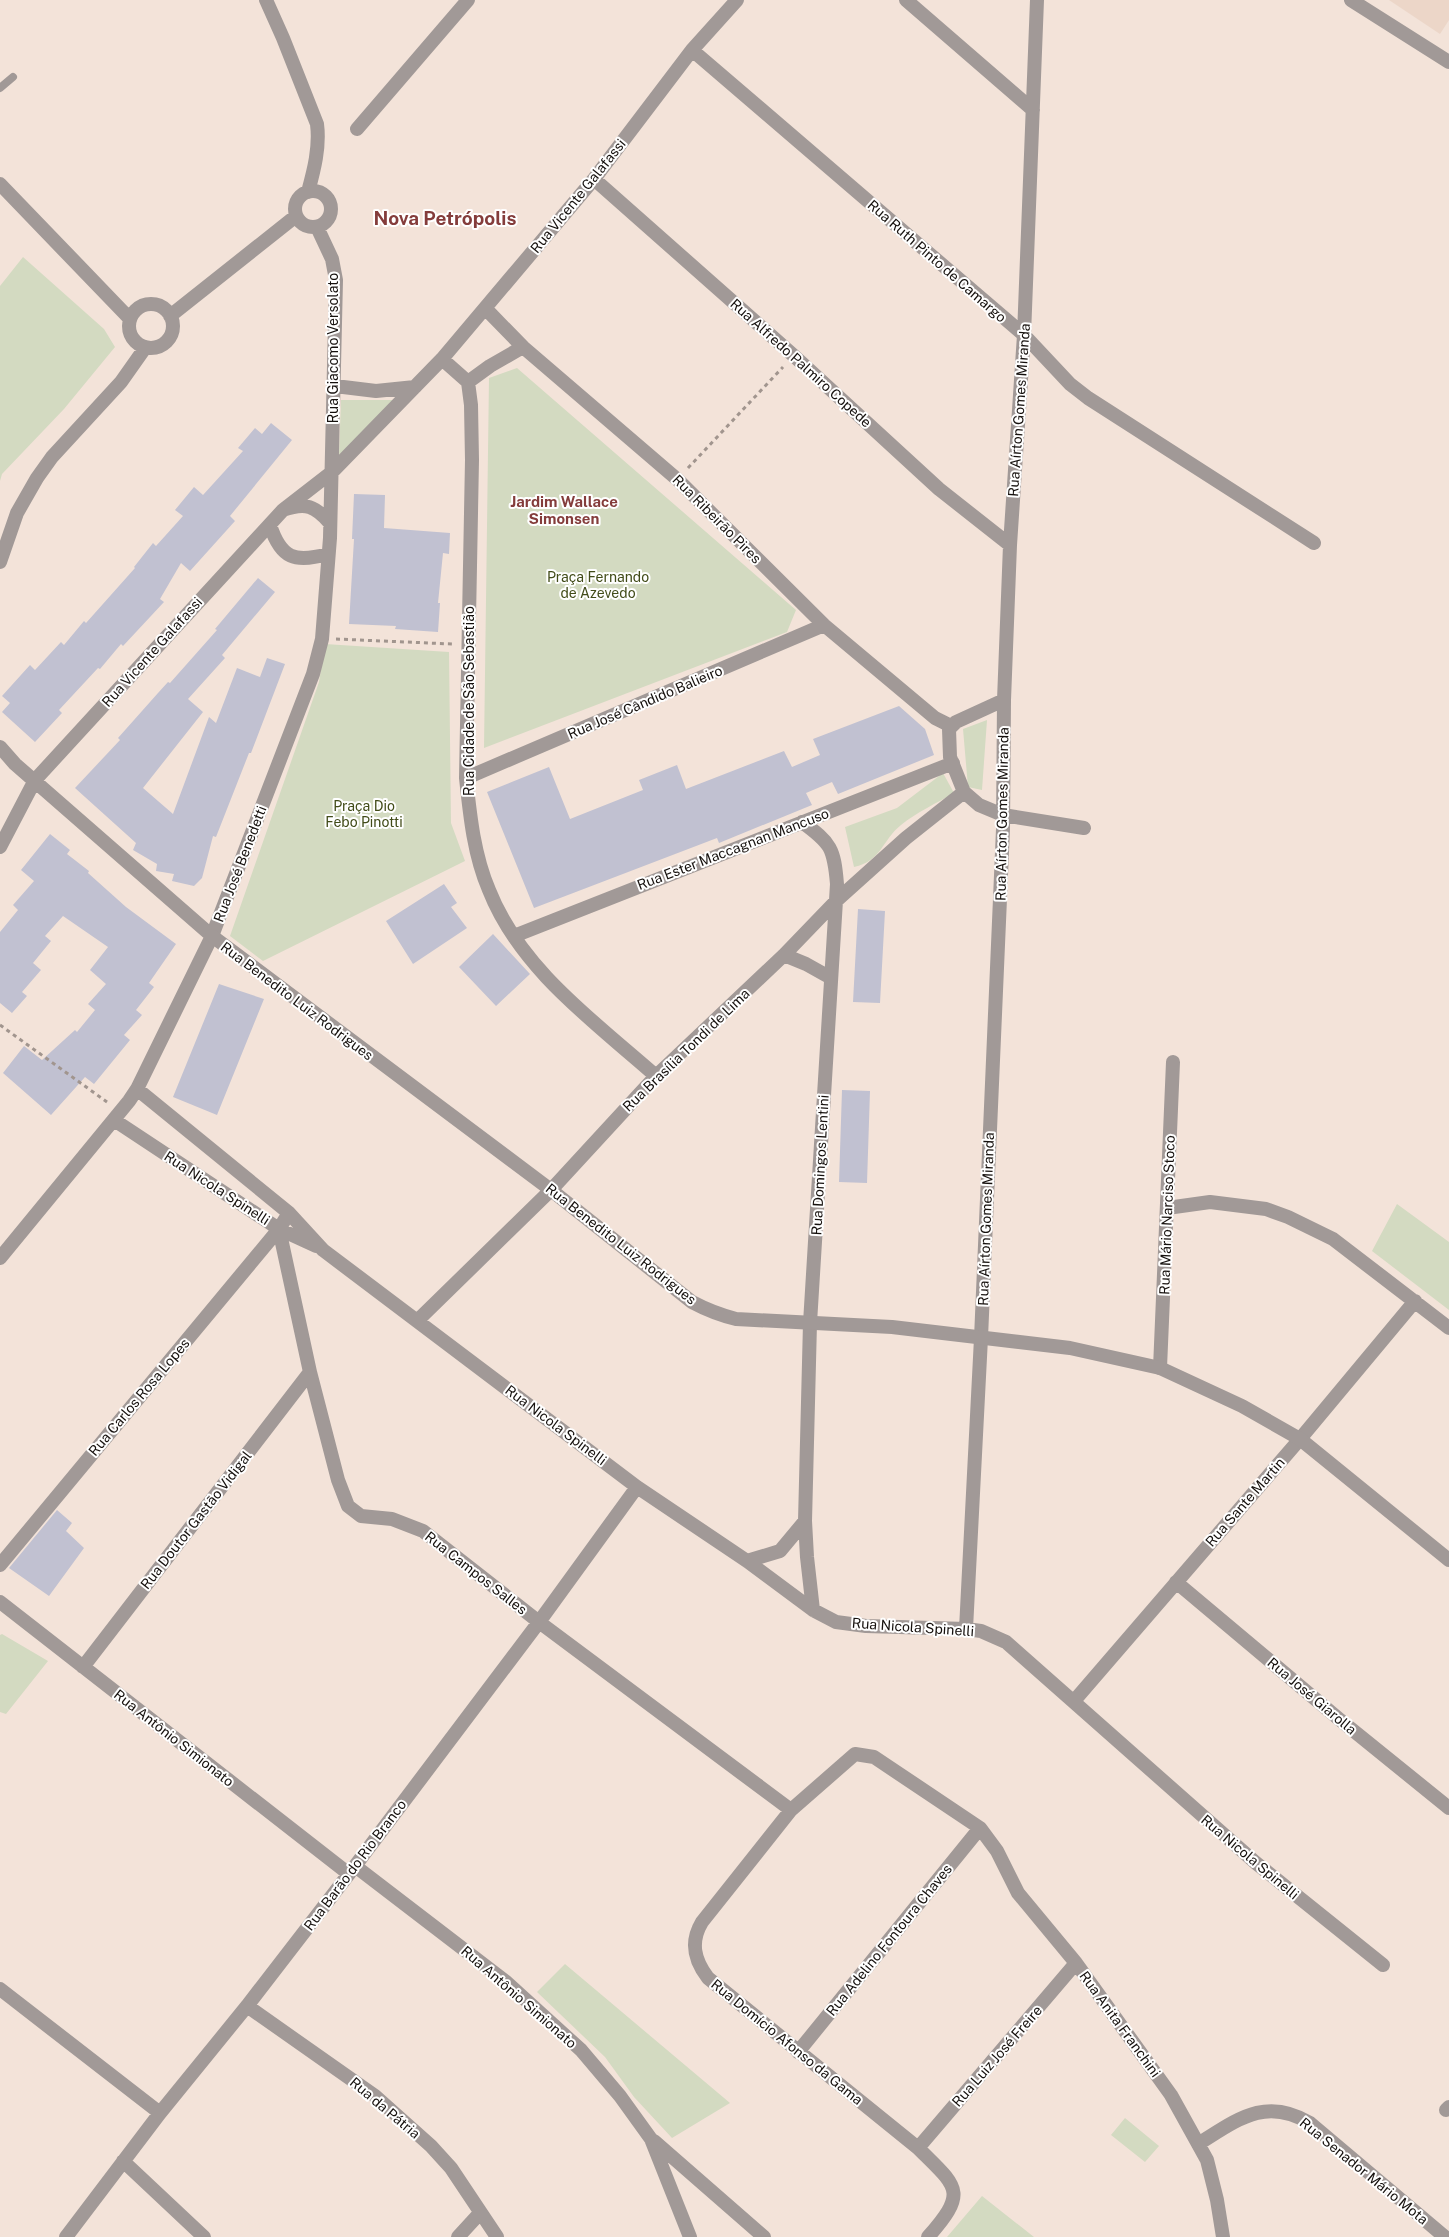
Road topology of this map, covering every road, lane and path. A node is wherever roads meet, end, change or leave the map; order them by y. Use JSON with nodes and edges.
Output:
{"nodes":[{"id":1,"x":266,"y":0,"type":"edge"},
{"id":2,"x":468,"y":0,"type":"edge"},
{"id":3,"x":737,"y":0,"type":"edge"},
{"id":4,"x":906,"y":0,"type":"edge"},
{"id":5,"x":1037,"y":0,"type":"edge"},
{"id":6,"x":1350,"y":0,"type":"edge"},
{"id":7,"x":692,"y":50,"type":"junction"},
{"id":8,"x":1449,"y":62,"type":"edge"},
{"id":9,"x":13,"y":77,"type":"dead end"},
{"id":10,"x":0,"y":88,"type":"edge"},
{"id":11,"x":1033,"y":110,"type":"junction"},
{"id":12,"x":357,"y":128,"type":"dead end"},
{"id":13,"x":594,"y":179,"type":"junction"},
{"id":14,"x":0,"y":184,"type":"edge"},
{"id":15,"x":308,"y":192,"type":"junction"},
{"id":16,"x":296,"y":216,"type":"junction"},
{"id":17,"x":316,"y":227,"type":"junction"},
{"id":18,"x":485,"y":308,"type":"junction"},
{"id":19,"x":170,"y":316,"type":"junction"},
{"id":20,"x":130,"y":319,"type":"junction"},
{"id":21,"x":1024,"y":335,"type":"junction"},
{"id":22,"x":523,"y":347,"type":"junction"},
{"id":23,"x":145,"y":348,"type":"junction"},
{"id":24,"x":793,"y":355,"type":"junction"},
{"id":25,"x":442,"y":359,"type":"junction"},
{"id":26,"x":468,"y":382,"type":"junction"},
{"id":27,"x":335,"y":386,"type":"junction"},
{"id":28,"x":415,"y":387,"type":"junction"},
{"id":29,"x":332,"y":472,"type":"junction"},
{"id":30,"x":678,"y":480,"type":"junction"},
{"id":31,"x":284,"y":510,"type":"junction"},
{"id":32,"x":330,"y":523,"type":"junction"},
{"id":33,"x":270,"y":525,"type":"junction"},
{"id":34,"x":1314,"y":543,"type":"dead end"},
{"id":35,"x":1010,"y":545,"type":"junction"},
{"id":36,"x":328,"y":554,"type":"junction"},
{"id":37,"x":0,"y":562,"type":"edge"},
{"id":38,"x":824,"y":625,"type":"junction"},
{"id":39,"x":322,"y":638,"type":"junction"},
{"id":40,"x":468,"y":645,"type":"junction"},
{"id":41,"x":1004,"y":700,"type":"junction"},
{"id":42,"x":952,"y":726,"type":"junction"},
{"id":43,"x":0,"y":747,"type":"edge"},
{"id":44,"x":953,"y":763,"type":"junction"},
{"id":45,"x":466,"y":778,"type":"junction"},
{"id":46,"x":35,"y":780,"type":"junction"},
{"id":47,"x":964,"y":792,"type":"junction"},
{"id":48,"x":1003,"y":815,"type":"junction"},
{"id":49,"x":802,"y":822,"type":"junction"},
{"id":50,"x":1084,"y":828,"type":"dead end"},
{"id":51,"x":0,"y":847,"type":"edge"},
{"id":52,"x":837,"y":900,"type":"junction"},
{"id":53,"x":212,"y":936,"type":"junction"},
{"id":54,"x":514,"y":936,"type":"junction"},
{"id":55,"x":784,"y":955,"type":"junction"},
{"id":56,"x":831,"y":978,"type":"junction"},
{"id":57,"x":0,"y":1025,"type":"edge"},
{"id":58,"x":1173,"y":1062,"type":"dead end"},
{"id":59,"x":656,"y":1076,"type":"junction"},
{"id":60,"x":137,"y":1088,"type":"junction"},
{"id":61,"x":117,"y":1116,"type":"junction"},
{"id":62,"x":551,"y":1190,"type":"junction"},
{"id":63,"x":1167,"y":1208,"type":"junction"},
{"id":64,"x":289,"y":1213,"type":"junction"},
{"id":65,"x":279,"y":1229,"type":"junction"},
{"id":66,"x":323,"y":1250,"type":"junction"},
{"id":67,"x":0,"y":1258,"type":"edge"},
{"id":68,"x":1415,"y":1301,"type":"junction"},
{"id":69,"x":418,"y":1320,"type":"junction"},
{"id":70,"x":810,"y":1323,"type":"junction"},
{"id":71,"x":1449,"y":1328,"type":"edge"},
{"id":72,"x":981,"y":1338,"type":"junction"},
{"id":73,"x":1160,"y":1368,"type":"junction"},
{"id":74,"x":310,"y":1372,"type":"junction"},
{"id":75,"x":1300,"y":1439,"type":"junction"},
{"id":76,"x":637,"y":1487,"type":"junction"},
{"id":77,"x":805,"y":1521,"type":"junction"},
{"id":78,"x":1449,"y":1560,"type":"edge"},
{"id":79,"x":747,"y":1561,"type":"junction"},
{"id":80,"x":0,"y":1565,"type":"edge"},
{"id":81,"x":1176,"y":1582,"type":"junction"},
{"id":82,"x":0,"y":1602,"type":"edge"},
{"id":83,"x":813,"y":1610,"type":"junction"},
{"id":84,"x":538,"y":1622,"type":"junction"},
{"id":85,"x":966,"y":1629,"type":"junction"},
{"id":86,"x":83,"y":1667,"type":"junction"},
{"id":87,"x":1074,"y":1701,"type":"junction"},
{"id":88,"x":1449,"y":1808,"type":"edge"},
{"id":89,"x":791,"y":1810,"type":"junction"},
{"id":90,"x":980,"y":1828,"type":"junction"},
{"id":91,"x":352,"y":1870,"type":"junction"},
{"id":92,"x":1076,"y":1963,"type":"junction"},
{"id":93,"x":1383,"y":1965,"type":"dead end"},
{"id":94,"x":0,"y":1989,"type":"edge"},
{"id":95,"x":247,"y":2006,"type":"junction"},
{"id":96,"x":798,"y":2052,"type":"junction"},
{"id":97,"x":160,"y":2113,"type":"junction"},
{"id":98,"x":651,"y":2138,"type":"junction"},
{"id":99,"x":1198,"y":2144,"type":"junction"},
{"id":100,"x":918,"y":2148,"type":"junction"},
{"id":101,"x":123,"y":2161,"type":"junction"},
{"id":102,"x":480,"y":2212,"type":"junction"},
{"id":103,"x":66,"y":2237,"type":"edge"},
{"id":104,"x":204,"y":2237,"type":"edge"},
{"id":105,"x":458,"y":2237,"type":"edge"},
{"id":106,"x":497,"y":2237,"type":"edge"},
{"id":107,"x":690,"y":2237,"type":"edge"},
{"id":108,"x":764,"y":2237,"type":"edge"},
{"id":109,"x":928,"y":2237,"type":"edge"},
{"id":110,"x":1223,"y":2237,"type":"edge"},
{"id":111,"x":1445,"y":2237,"type":"edge"}],
"edges":[{"from":1,"to":15,"type":"street"},
{"from":2,"to":12,"type":"street"},
{"from":3,"to":7,"type":"street","name":"Rua Vicente Galafassi"},
{"from":4,"to":11,"type":"street"},
{"from":5,"to":11,"type":"street","name":"Rua Aírton Gomes Miranda"},
{"from":6,"to":8,"type":"street"},
{"from":7,"to":13,"type":"street","name":"Rua Vicente Galafassi"},
{"from":7,"to":21,"type":"street","name":"Rua Ruth Pinto de Camargo"},
{"from":9,"to":10,"type":"lane"},
{"from":11,"to":21,"type":"street","name":"Rua Aírton Gomes Miranda"},
{"from":13,"to":18,"type":"street","name":"Rua Vicente Galafassi"},
{"from":13,"to":24,"type":"street","name":"Rua Alfredo Palmiro Copede"},
{"from":14,"to":20,"type":"street"},
{"from":15,"to":16,"type":"street"},
{"from":15,"to":17,"type":"street"},
{"from":16,"to":17,"type":"street"},
{"from":16,"to":19,"type":"street"},
{"from":17,"to":27,"type":"street","name":"Rua Giacomo Versolato"},
{"from":18,"to":22,"type":"street","name":"Rua Ribeirão Pires"},
{"from":18,"to":25,"type":"street","name":"Rua Vicente Galafassi"},
{"from":19,"to":20,"type":"street"},
{"from":19,"to":23,"type":"street"},
{"from":20,"to":23,"type":"street"},
{"from":21,"to":34,"type":"street","name":"Rua Ruth Pinto de Camargo"},
{"from":21,"to":35,"type":"street","name":"Rua Aírton Gomes Miranda"},
{"from":22,"to":26,"type":"street"},
{"from":22,"to":30,"type":"street","name":"Rua Ribeirão Pires"},
{"from":23,"to":37,"type":"street"},
{"from":24,"to":30,"type":"path"},
{"from":24,"to":35,"type":"street","name":"Rua Alfredo Palmiro Copede"},
{"from":25,"to":26,"type":"street"},
{"from":25,"to":28,"type":"street","name":"Rua Vicente Galafassi"},
{"from":26,"to":40,"type":"street","name":"Rua Cidade de São Sebastião"},
{"from":27,"to":28,"type":"street"},
{"from":27,"to":29,"type":"street","name":"Rua Giacomo Versolato"},
{"from":28,"to":29,"type":"street","name":"Rua Vicente Galafassi"},
{"from":29,"to":31,"type":"street","name":"Rua Vicente Galafassi"},
{"from":29,"to":32,"type":"street","name":"Rua José Benedetti"},
{"from":30,"to":38,"type":"street","name":"Rua Ribeirão Pires"},
{"from":31,"to":32,"type":"street"},
{"from":31,"to":33,"type":"street"},
{"from":32,"to":36,"type":"street","name":"Rua José Benedetti"},
{"from":33,"to":36,"type":"street"},
{"from":33,"to":46,"type":"street","name":"Rua Vicente Galafassi"},
{"from":35,"to":41,"type":"street","name":"Rua Aírton Gomes Miranda"},
{"from":36,"to":39,"type":"street","name":"Rua José Benedetti"},
{"from":38,"to":42,"type":"street","name":"Rua Ribeirão Pires"},
{"from":38,"to":45,"type":"street","name":"Rua José Cândido Balieiro"},
{"from":39,"to":40,"type":"path"},
{"from":39,"to":53,"type":"street","name":"Rua José Benedetti"},
{"from":40,"to":45,"type":"street","name":"Rua Cidade de São Sebastião"},
{"from":41,"to":42,"type":"street"},
{"from":41,"to":48,"type":"street","name":"Rua Aírton Gomes Miranda"},
{"from":42,"to":44,"type":"street"},
{"from":43,"to":46,"type":"street","name":"Rua Benedito Luiz Rodrigues"},
{"from":44,"to":47,"type":"street"},
{"from":44,"to":49,"type":"street","name":"Rua Ester Maccagnan Mancuso"},
{"from":45,"to":54,"type":"street","name":"Rua Cidade de São Sebastião"},
{"from":46,"to":51,"type":"street","name":"Rua Vicente Galafassi"},
{"from":46,"to":53,"type":"street","name":"Rua Benedito Luiz Rodrigues"},
{"from":47,"to":48,"type":"street"},
{"from":47,"to":52,"type":"street","name":"Rua Brasília Tondi de Lima"},
{"from":48,"to":50,"type":"street"},
{"from":48,"to":72,"type":"street","name":"Rua Aírton Gomes Miranda"},
{"from":49,"to":52,"type":"street","name":"Rua Domingos Lentini"},
{"from":49,"to":54,"type":"street","name":"Rua Ester Maccagnan Mancuso"},
{"from":52,"to":55,"type":"street","name":"Rua Brasília Tondi de Lima"},
{"from":52,"to":56,"type":"street","name":"Rua Domingos Lentini"},
{"from":53,"to":60,"type":"street","name":"Rua José Benedetti"},
{"from":53,"to":62,"type":"street","name":"Rua Benedito Luiz Rodrigues"},
{"from":54,"to":59,"type":"street","name":"Rua Cidade de São Sebastião"},
{"from":55,"to":56,"type":"street"},
{"from":55,"to":59,"type":"street","name":"Rua Brasília Tondi de Lima"},
{"from":56,"to":70,"type":"street","name":"Rua Domingos Lentini"},
{"from":57,"to":61,"type":"path"},
{"from":58,"to":63,"type":"street","name":"Rua Mário Narciso Stoco"},
{"from":59,"to":62,"type":"street","name":"Rua Brasília Tondi de Lima"},
{"from":60,"to":61,"type":"street","name":"Rua José Benedetti"},
{"from":60,"to":64,"type":"street","name":"Rua Nicola Spinelli"},
{"from":61,"to":65,"type":"street","name":"Rua Nicola Spinelli"},
{"from":61,"to":67,"type":"street","name":"Rua José Benedetti"},
{"from":62,"to":69,"type":"street","name":"Rua Brasília Tondi de Lima"},
{"from":62,"to":70,"type":"street","name":"Rua Benedito Luiz Rodrigues"},
{"from":63,"to":68,"type":"street"},
{"from":63,"to":73,"type":"street","name":"Rua Mário Narciso Stoco"},
{"from":64,"to":65,"type":"street"},
{"from":64,"to":66,"type":"street","name":"Rua Nicola Spinelli"},
{"from":65,"to":66,"type":"street","name":"Rua Nicola Spinelli"},
{"from":65,"to":74,"type":"street","name":"Rua Campos Salles"},
{"from":65,"to":80,"type":"street","name":"Rua Carlos Rosa Lopes"},
{"from":66,"to":69,"type":"street","name":"Rua Nicola Spinelli"},
{"from":68,"to":71,"type":"street"},
{"from":68,"to":75,"type":"street","name":"Rua Sante Martin"},
{"from":69,"to":76,"type":"street","name":"Rua Nicola Spinelli"},
{"from":70,"to":72,"type":"street","name":"Rua Benedito Luiz Rodrigues"},
{"from":70,"to":77,"type":"street","name":"Rua Domingos Lentini"},
{"from":72,"to":73,"type":"street","name":"Rua Benedito Luiz Rodrigues"},
{"from":72,"to":85,"type":"street","name":"Rua Aírton Gomes Miranda"},
{"from":73,"to":75,"type":"street","name":"Rua Benedito Luiz Rodrigues"},
{"from":74,"to":84,"type":"street","name":"Rua Campos Salles"},
{"from":74,"to":86,"type":"street","name":"Rua Doutor Gastão Vidigal"},
{"from":75,"to":78,"type":"street","name":"Rua Benedito Luiz Rodrigues"},
{"from":75,"to":81,"type":"street","name":"Rua Sante Martin"},
{"from":76,"to":79,"type":"street","name":"Rua Nicola Spinelli"},
{"from":76,"to":84,"type":"street","name":"Rua Barão do Rio Branco"},
{"from":77,"to":79,"type":"street"},
{"from":77,"to":83,"type":"street","name":"Rua Domingos Lentini"},
{"from":79,"to":83,"type":"street","name":"Rua Nicola Spinelli"},
{"from":81,"to":87,"type":"street","name":"Rua Sante Martin"},
{"from":81,"to":88,"type":"street","name":"Rua José Giarolla"},
{"from":82,"to":86,"type":"street","name":"Rua Antônio Simionato"},
{"from":83,"to":85,"type":"street","name":"Rua Nicola Spinelli"},
{"from":84,"to":89,"type":"street","name":"Rua Campos Salles"},
{"from":84,"to":91,"type":"street","name":"Rua Barão do Rio Branco"},
{"from":85,"to":87,"type":"street","name":"Rua Nicola Spinelli"},
{"from":86,"to":91,"type":"street","name":"Rua Antônio Simionato"},
{"from":87,"to":93,"type":"street","name":"Rua Nicola Spinelli"},
{"from":89,"to":90,"type":"street","name":"Rua Domício Afonso da Gama"},
{"from":89,"to":96,"type":"street","name":"Rua Domício Afonso da Gama"},
{"from":90,"to":92,"type":"street","name":"Rua Anita Franchini"},
{"from":90,"to":96,"type":"street","name":"Rua Adelino Fontoura Chaves"},
{"from":91,"to":95,"type":"street","name":"Rua Barão do Rio Branco"},
{"from":91,"to":98,"type":"street","name":"Rua Antônio Simionato"},
{"from":92,"to":99,"type":"street","name":"Rua Anita Franchini"},
{"from":92,"to":100,"type":"street","name":"Rua Luiz José Freire"},
{"from":94,"to":97,"type":"street"},
{"from":95,"to":97,"type":"street","name":"Rua Barão do Rio Branco"},
{"from":95,"to":102,"type":"street","name":"Rua da Pátria"},
{"from":96,"to":100,"type":"street","name":"Rua Domício Afonso da Gama"},
{"from":97,"to":101,"type":"street","name":"Rua Barão do Rio Branco"},
{"from":98,"to":107,"type":"street","name":"Rua Antônio Simionato"},
{"from":98,"to":108,"type":"street"},
{"from":99,"to":110,"type":"street","name":"Rua Anita Franchini"},
{"from":99,"to":111,"type":"street","name":"Rua Senador Mário Mota"},
{"from":100,"to":109,"type":"street","name":"Rua Domício Afonso da Gama"},
{"from":101,"to":103,"type":"street","name":"Rua Barão do Rio Branco"},
{"from":101,"to":104,"type":"street"},
{"from":102,"to":105,"type":"street"},
{"from":102,"to":106,"type":"street","name":"Rua da Pátria"}]}
